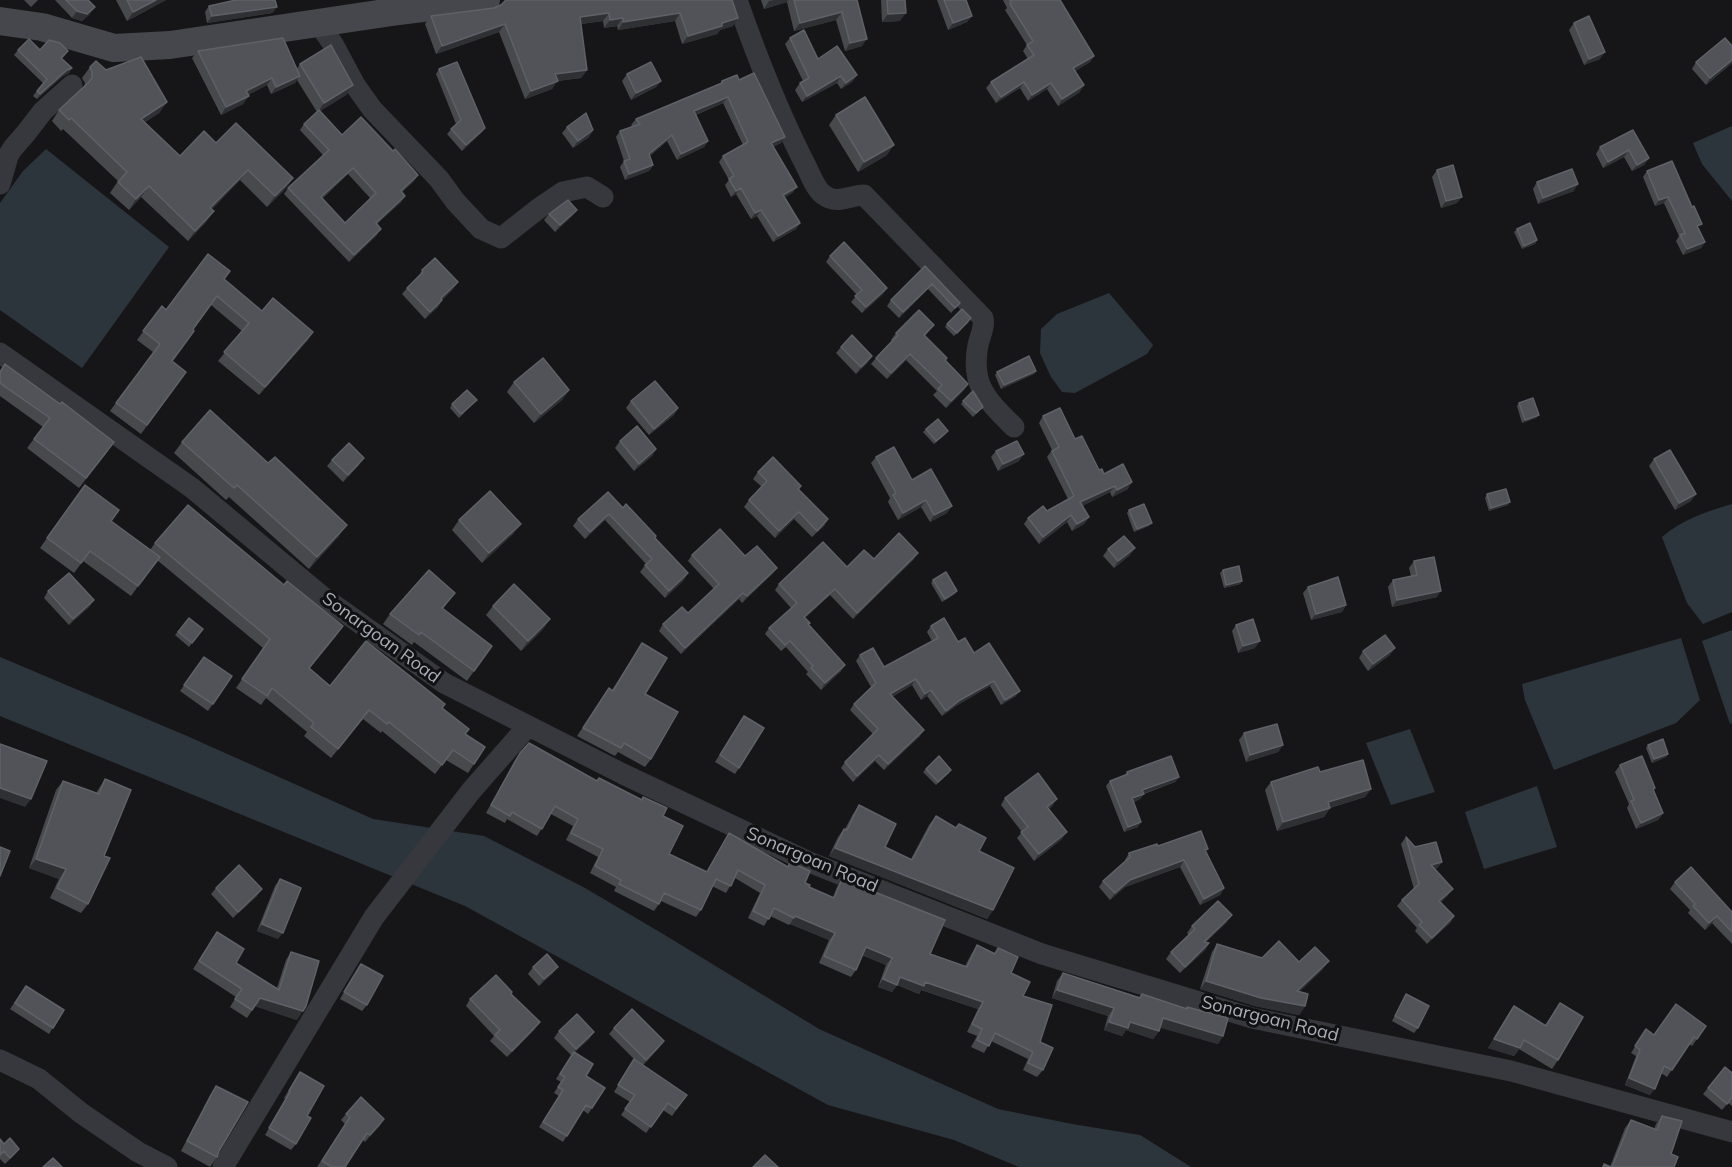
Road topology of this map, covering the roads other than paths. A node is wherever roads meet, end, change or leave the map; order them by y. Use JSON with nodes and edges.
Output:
{"nodes":[{"id":1,"x":486,"y":0,"type":"edge"},
{"id":2,"x":737,"y":0,"type":"edge"},
{"id":3,"x":0,"y":21,"type":"edge"},
{"id":4,"x":318,"y":23,"type":"junction"},
{"id":5,"x":72,"y":85,"type":"dead end"},
{"id":6,"x":0,"y":184,"type":"edge"},
{"id":7,"x":603,"y":197,"type":"dead end"},
{"id":8,"x":0,"y":353,"type":"edge"},
{"id":9,"x":1014,"y":427,"type":"dead end"},
{"id":10,"x":528,"y":726,"type":"junction"},
{"id":11,"x":0,"y":1060,"type":"edge"},
{"id":12,"x":1732,"y":1132,"type":"edge"},
{"id":13,"x":167,"y":1167,"type":"edge"},
{"id":14,"x":222,"y":1167,"type":"edge"}],
"edges":[{"from":1,"to":4,"type":"main road"},
{"from":2,"to":9,"type":"street"},
{"from":3,"to":4,"type":"main road"},
{"from":4,"to":7,"type":"street"},
{"from":5,"to":6,"type":"street"},
{"from":8,"to":10,"type":"street","name":"Sonargoan Road"},
{"from":10,"to":12,"type":"street","name":"Sonargoan Road"},
{"from":10,"to":14,"type":"street"},
{"from":11,"to":13,"type":"street"}]}
